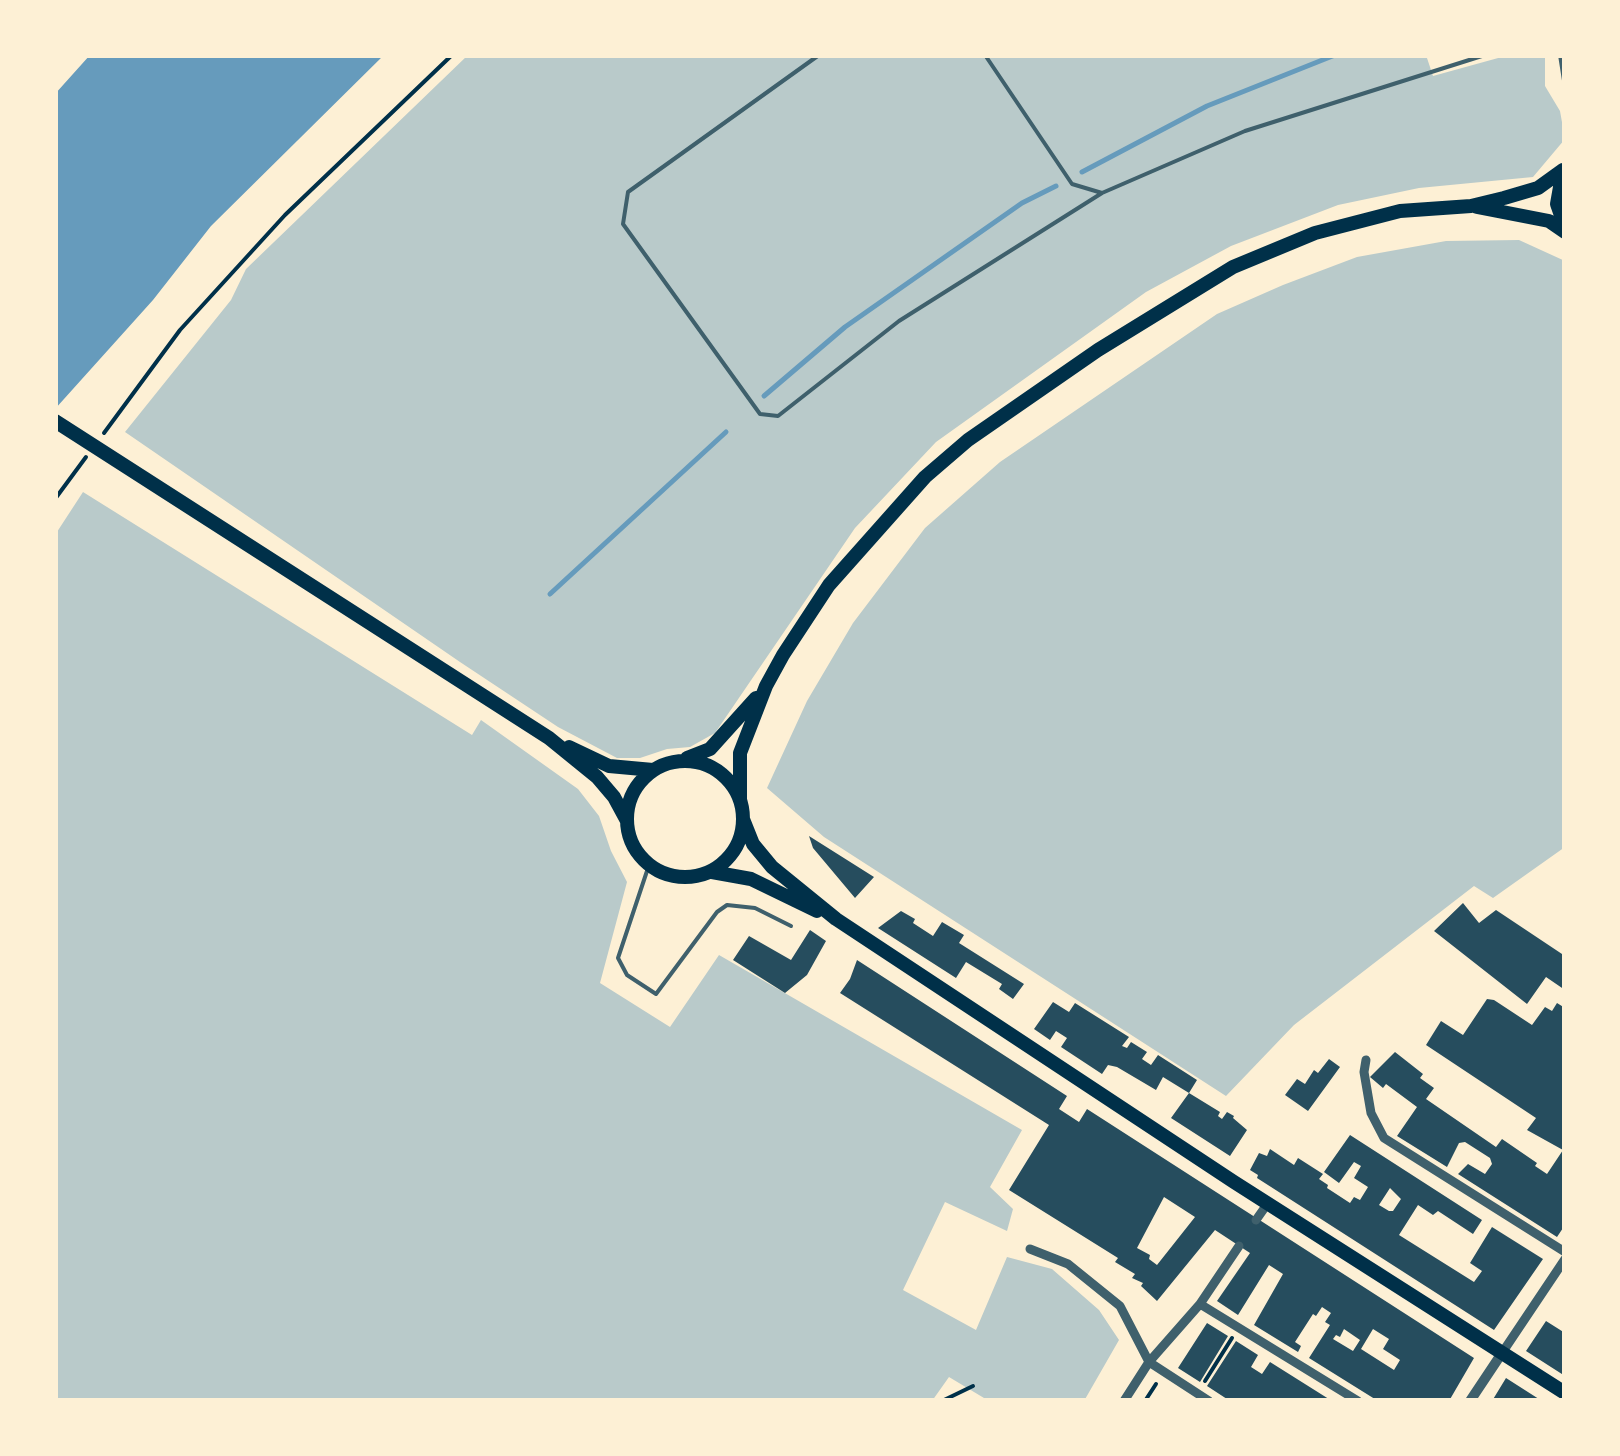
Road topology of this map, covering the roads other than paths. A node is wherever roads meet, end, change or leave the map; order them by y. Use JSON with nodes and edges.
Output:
{"nodes":[{"id":1,"x":819,"y":55,"type":"edge"},
{"id":2,"x":986,"y":55,"type":"edge"},
{"id":3,"x":1485,"y":55,"type":"edge"},
{"id":4,"x":1560,"y":55,"type":"edge"},
{"id":5,"x":1565,"y":87,"type":"edge"},
{"id":6,"x":1564,"y":168,"type":"edge"},
{"id":7,"x":1102,"y":193,"type":"junction"},
{"id":8,"x":1472,"y":206,"type":"junction"},
{"id":9,"x":1565,"y":229,"type":"edge"},
{"id":10,"x":55,"y":421,"type":"edge"},
{"id":11,"x":766,"y":686,"type":"junction"},
{"id":12,"x":549,"y":738,"type":"junction"},
{"id":13,"x":679,"y":761,"type":"junction"},
{"id":14,"x":654,"y":770,"type":"junction"},
{"id":15,"x":740,"y":799,"type":"junction"},
{"id":16,"x":743,"y":819,"type":"junction"},
{"id":17,"x":627,"y":821,"type":"junction"},
{"id":18,"x":649,"y":864,"type":"junction"},
{"id":19,"x":710,"y":872,"type":"junction"},
{"id":20,"x":836,"y":919,"type":"junction"},
{"id":21,"x":790,"y":926,"type":"dead end"},
{"id":22,"x":1366,"y":1060,"type":"dead end"},
{"id":23,"x":1268,"y":1203,"type":"junction"},
{"id":24,"x":1256,"y":1220,"type":"dead end"},
{"id":25,"x":1239,"y":1246,"type":"dead end"},
{"id":26,"x":1030,"y":1248,"type":"dead end"},
{"id":27,"x":1565,"y":1256,"type":"edge"},
{"id":28,"x":1200,"y":1304,"type":"junction"},
{"id":29,"x":1502,"y":1353,"type":"junction"},
{"id":30,"x":1149,"y":1362,"type":"junction"},
{"id":31,"x":1565,"y":1393,"type":"edge"},
{"id":32,"x":1124,"y":1401,"type":"edge"},
{"id":33,"x":1209,"y":1401,"type":"edge"},
{"id":34,"x":1358,"y":1401,"type":"edge"},
{"id":35,"x":1470,"y":1401,"type":"edge"}],
"edges":[{"from":1,"to":7,"type":"lane"},
{"from":2,"to":7,"type":"lane"},
{"from":3,"to":7,"type":"lane"},
{"from":4,"to":5,"type":"lane"},
{"from":6,"to":8,"type":"main road"},
{"from":6,"to":9,"type":"main road"},
{"from":8,"to":9,"type":"main road"},
{"from":8,"to":11,"type":"main road"},
{"from":10,"to":12,"type":"main road"},
{"from":11,"to":13,"type":"main road"},
{"from":11,"to":15,"type":"main road"},
{"from":12,"to":14,"type":"main road"},
{"from":12,"to":17,"type":"main road"},
{"from":13,"to":14,"type":"main road"},
{"from":13,"to":15,"type":"main road"},
{"from":14,"to":17,"type":"main road"},
{"from":15,"to":16,"type":"main road"},
{"from":16,"to":19,"type":"main road"},
{"from":16,"to":20,"type":"main road"},
{"from":17,"to":18,"type":"main road"},
{"from":18,"to":19,"type":"main road"},
{"from":18,"to":21,"type":"lane"},
{"from":19,"to":20,"type":"main road"},
{"from":20,"to":23,"type":"main road"},
{"from":22,"to":27,"type":"street"},
{"from":23,"to":24,"type":"street"},
{"from":23,"to":29,"type":"main road"},
{"from":25,"to":28,"type":"street"},
{"from":26,"to":30,"type":"street"},
{"from":27,"to":29,"type":"street"},
{"from":28,"to":30,"type":"street"},
{"from":28,"to":34,"type":"street"},
{"from":29,"to":31,"type":"main road"},
{"from":29,"to":35,"type":"street"},
{"from":30,"to":32,"type":"street"},
{"from":30,"to":33,"type":"street"}]}
